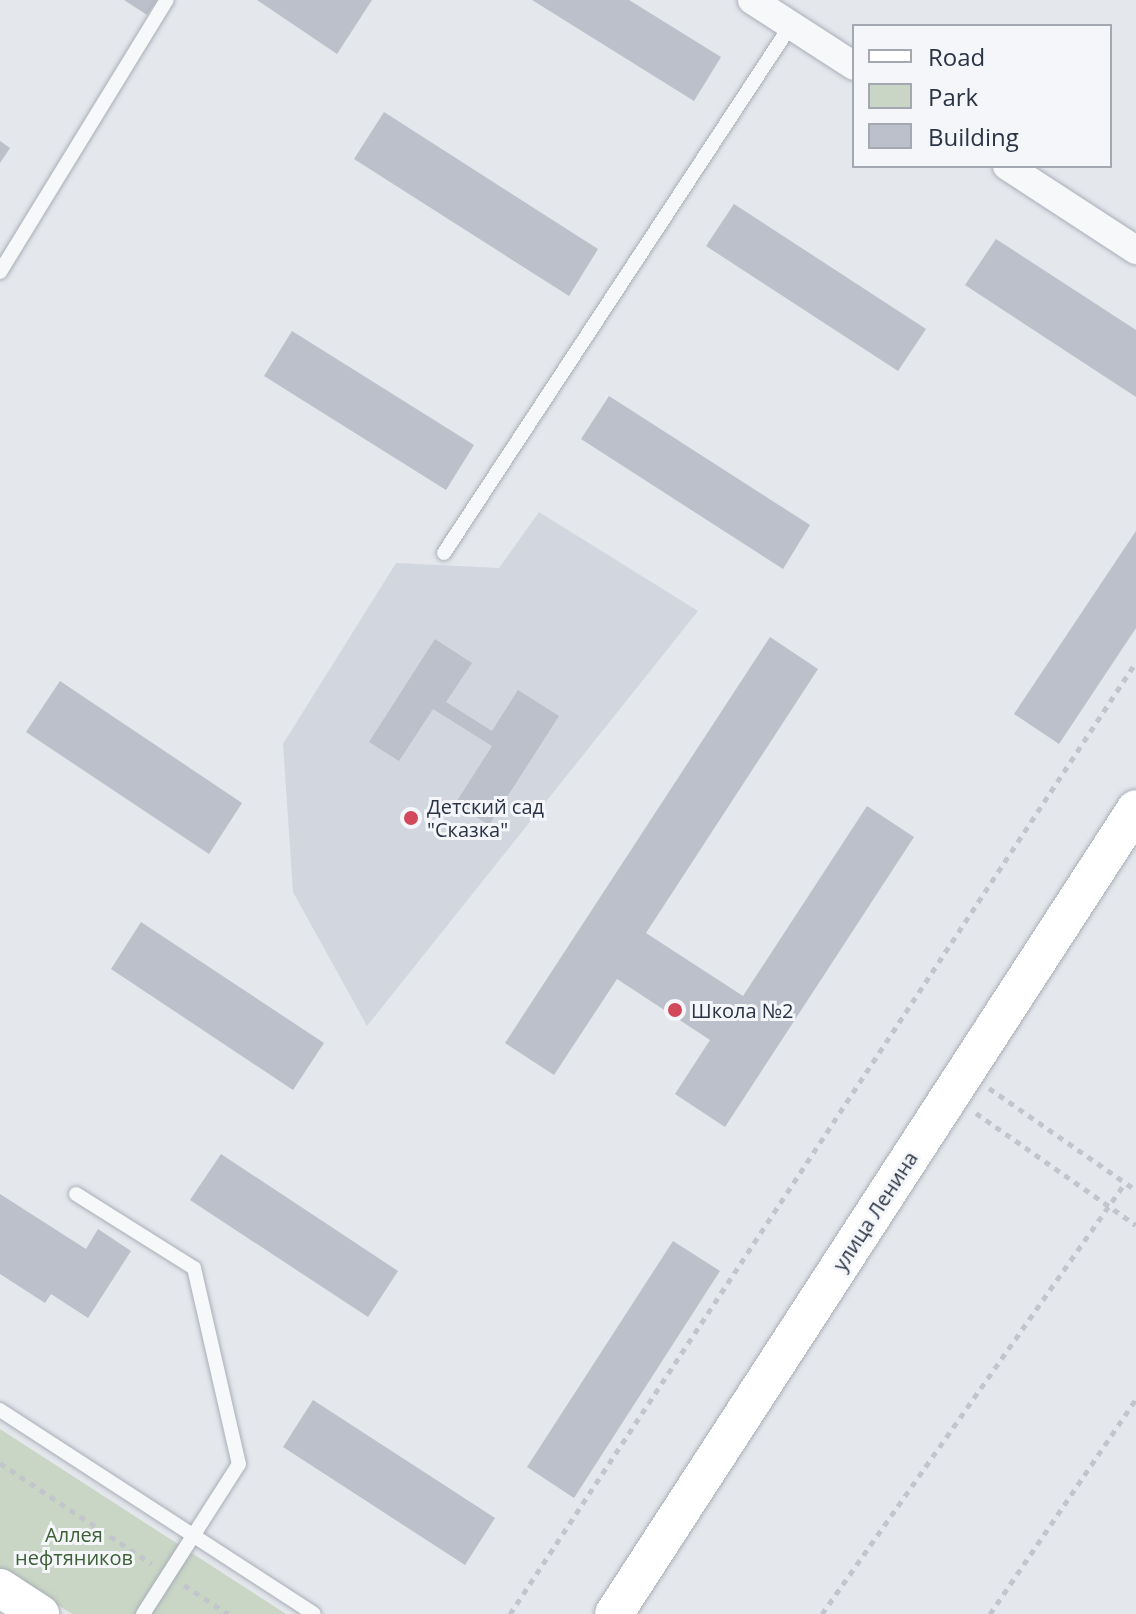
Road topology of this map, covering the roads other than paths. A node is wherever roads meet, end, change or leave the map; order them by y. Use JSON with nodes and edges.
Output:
{"nodes":[{"id":1,"x":167,"y":0,"type":"edge"},
{"id":2,"x":752,"y":0,"type":"edge"},
{"id":3,"x":791,"y":25,"type":"junction"},
{"id":4,"x":852,"y":65,"type":"edge"},
{"id":5,"x":1010,"y":168,"type":"edge"},
{"id":6,"x":1136,"y":250,"type":"edge"},
{"id":7,"x":0,"y":272,"type":"edge"},
{"id":8,"x":444,"y":553,"type":"dead end"},
{"id":9,"x":1136,"y":809,"type":"edge"},
{"id":10,"x":76,"y":1194,"type":"dead end"},
{"id":11,"x":0,"y":1410,"type":"edge"},
{"id":12,"x":195,"y":1537,"type":"junction"},
{"id":13,"x":0,"y":1588,"type":"edge"},
{"id":14,"x":40,"y":1614,"type":"edge"},
{"id":15,"x":143,"y":1614,"type":"edge"},
{"id":16,"x":314,"y":1614,"type":"edge"},
{"id":17,"x":614,"y":1614,"type":"edge"}],
"edges":[{"from":1,"to":7,"type":"lane"},
{"from":2,"to":3,"type":"street"},
{"from":3,"to":4,"type":"street"},
{"from":3,"to":8,"type":"lane"},
{"from":5,"to":6,"type":"street"},
{"from":9,"to":17,"type":"street","name":"улица Ленина"},
{"from":10,"to":12,"type":"lane"},
{"from":11,"to":12,"type":"lane"},
{"from":12,"to":15,"type":"lane"},
{"from":12,"to":16,"type":"lane"},
{"from":13,"to":14,"type":"street"}]}
